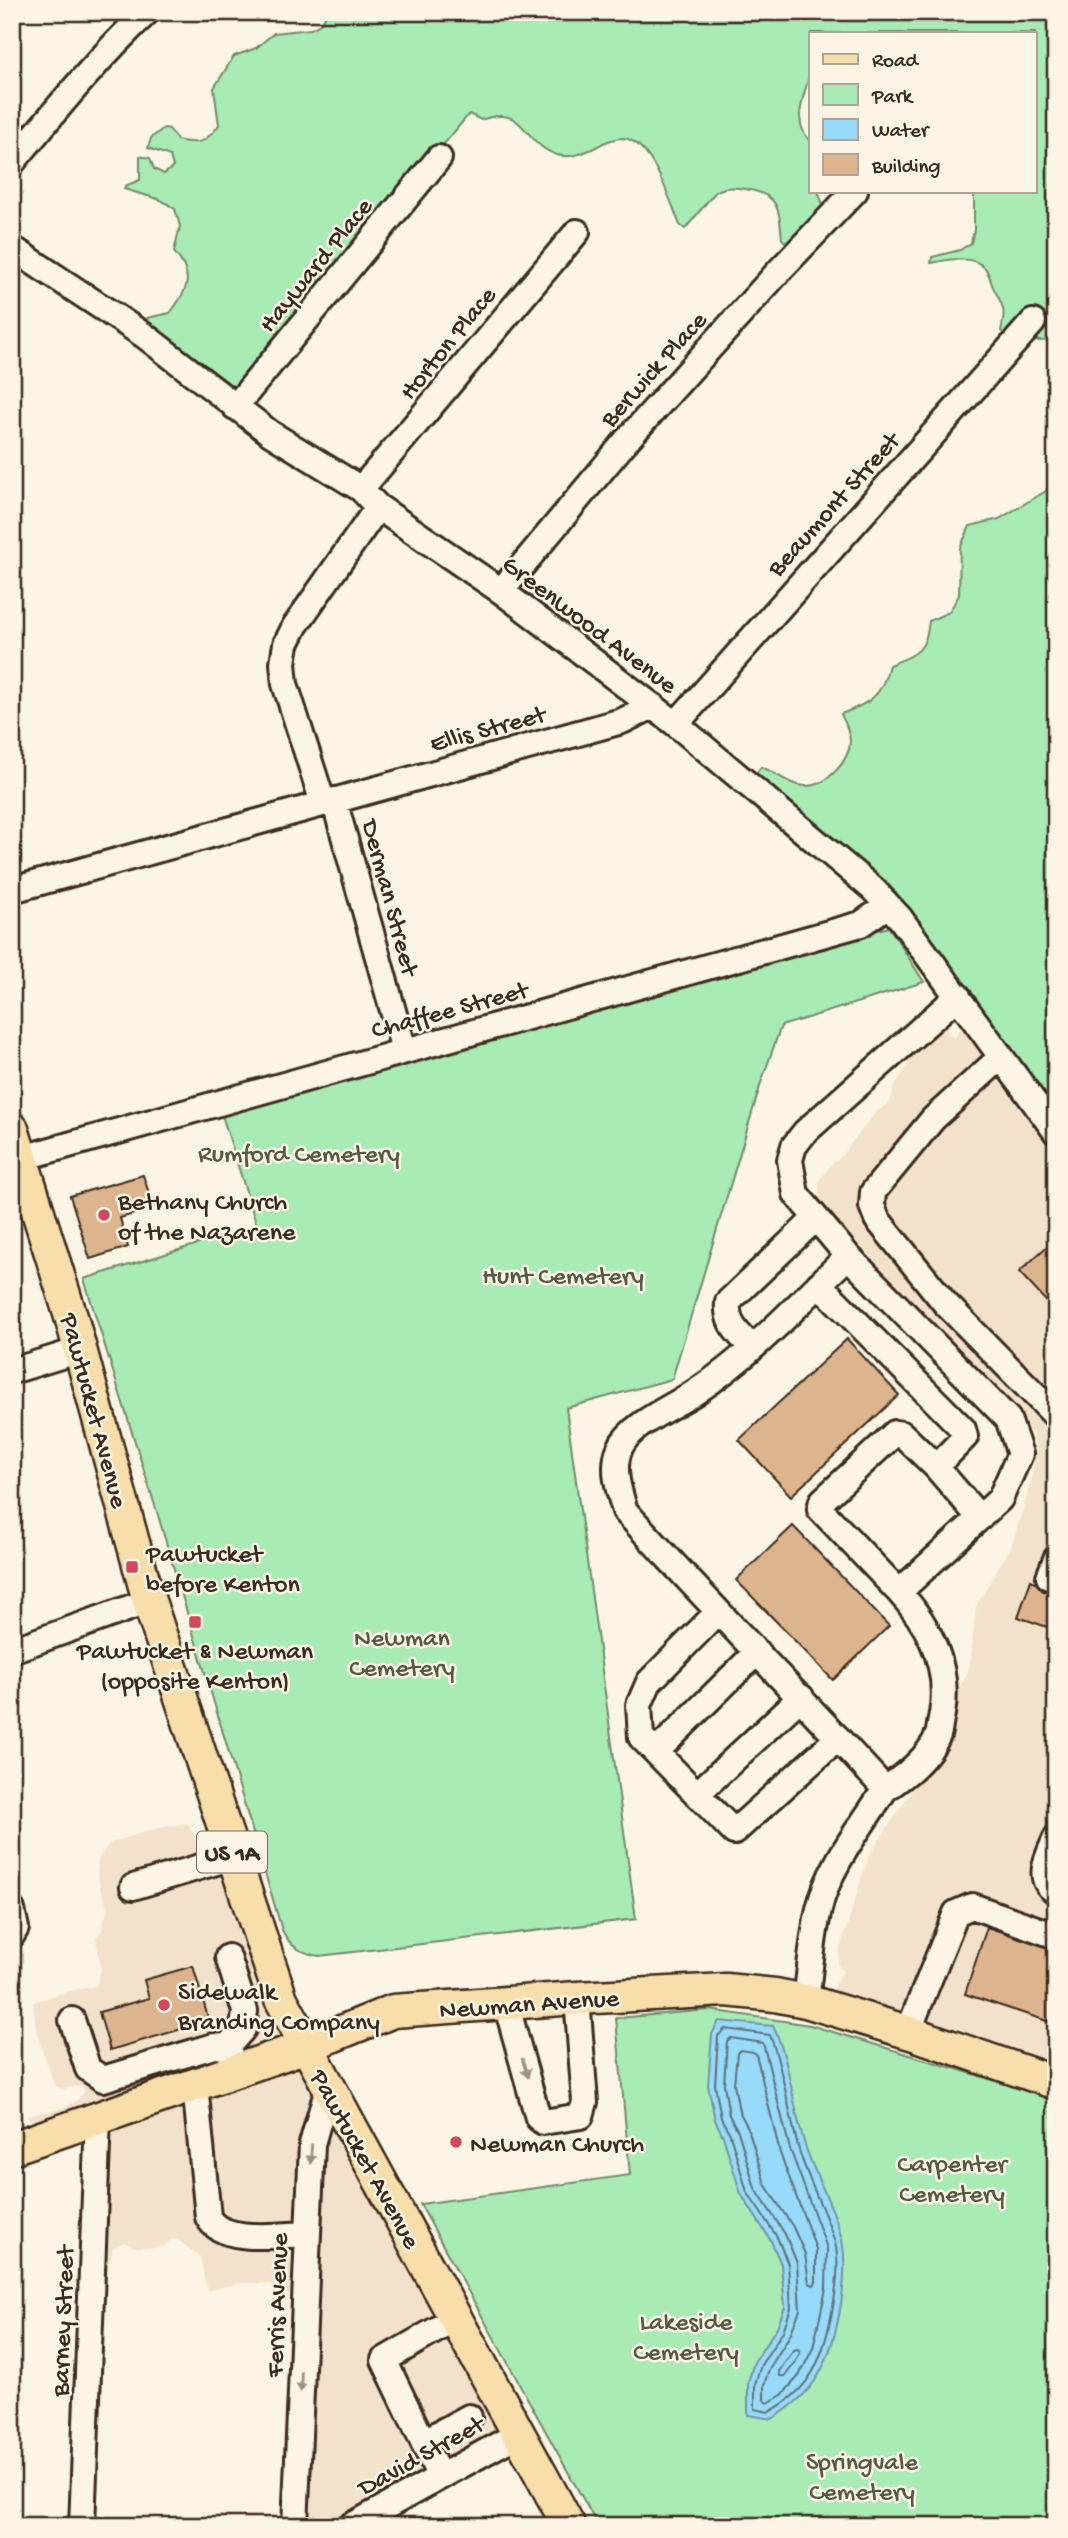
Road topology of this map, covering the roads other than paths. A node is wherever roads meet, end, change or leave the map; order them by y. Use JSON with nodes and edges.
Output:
{"nodes":[{"id":1,"x":146,"y":12,"type":"edge"},
{"id":2,"x":439,"y":158,"type":"dead end"},
{"id":3,"x":12,"y":163,"type":"edge"},
{"id":4,"x":854,"y":192,"type":"edge"},
{"id":5,"x":577,"y":232,"type":"dead end"},
{"id":6,"x":12,"y":248,"type":"edge"},
{"id":7,"x":1033,"y":322,"type":"dead end"},
{"id":8,"x":235,"y":407,"type":"junction"},
{"id":9,"x":370,"y":498,"type":"junction"},
{"id":10,"x":501,"y":591,"type":"junction"},
{"id":11,"x":653,"y":706,"type":"junction"},
{"id":12,"x":676,"y":724,"type":"junction"},
{"id":13,"x":329,"y":801,"type":"junction"},
{"id":14,"x":12,"y":890,"type":"edge"},
{"id":15,"x":888,"y":905,"type":"junction"},
{"id":16,"x":958,"y":996,"type":"junction"},
{"id":17,"x":404,"y":1051,"type":"junction"},
{"id":18,"x":1001,"y":1057,"type":"junction"},
{"id":19,"x":12,"y":1129,"type":"edge"},
{"id":20,"x":1056,"y":1132,"type":"edge"},
{"id":21,"x":22,"y":1158,"type":"junction"},
{"id":22,"x":816,"y":1218,"type":"junction"},
{"id":23,"x":848,"y":1256,"type":"junction"},
{"id":24,"x":819,"y":1284,"type":"junction"},
{"id":25,"x":752,"y":1348,"type":"junction"},
{"id":26,"x":80,"y":1350,"type":"junction"},
{"id":27,"x":12,"y":1371,"type":"edge"},
{"id":28,"x":1056,"y":1416,"type":"edge"},
{"id":29,"x":936,"y":1467,"type":"junction"},
{"id":30,"x":980,"y":1518,"type":"junction"},
{"id":31,"x":899,"y":1591,"type":"junction"},
{"id":32,"x":149,"y":1601,"type":"junction"},
{"id":33,"x":718,"y":1613,"type":"junction"},
{"id":34,"x":12,"y":1650,"type":"edge"},
{"id":35,"x":757,"y":1652,"type":"junction"},
{"id":36,"x":801,"y":1697,"type":"junction"},
{"id":37,"x":838,"y":1738,"type":"junction"},
{"id":38,"x":656,"y":1752,"type":"junction"},
{"id":39,"x":886,"y":1789,"type":"junction"},
{"id":40,"x":697,"y":1794,"type":"junction"},
{"id":41,"x":1056,"y":1838,"type":"edge"},
{"id":42,"x":233,"y":1857,"type":"junction"},
{"id":43,"x":132,"y":1887,"type":"dead end"},
{"id":44,"x":1056,"y":1891,"type":"edge"},
{"id":45,"x":12,"y":1910,"type":"edge"},
{"id":46,"x":12,"y":1935,"type":"edge"},
{"id":47,"x":1056,"y":1936,"type":"edge"},
{"id":48,"x":228,"y":1957,"type":"dead end"},
{"id":49,"x":577,"y":1998,"type":"junction"},
{"id":50,"x":806,"y":2001,"type":"junction"},
{"id":51,"x":506,"y":2003,"type":"junction"},
{"id":52,"x":72,"y":2020,"type":"dead end"},
{"id":53,"x":908,"y":2032,"type":"junction"},
{"id":54,"x":307,"y":2046,"type":"junction"},
{"id":55,"x":232,"y":2059,"type":"junction"},
{"id":56,"x":1056,"y":2083,"type":"edge"},
{"id":57,"x":195,"y":2085,"type":"junction"},
{"id":58,"x":328,"y":2088,"type":"junction"},
{"id":59,"x":98,"y":2118,"type":"junction"},
{"id":60,"x":12,"y":2148,"type":"edge"},
{"id":61,"x":308,"y":2234,"type":"junction"},
{"id":62,"x":455,"y":2319,"type":"junction"},
{"id":63,"x":518,"y":2434,"type":"junction"},
{"id":64,"x":423,"y":2442,"type":"junction"},
{"id":65,"x":476,"y":2457,"type":"junction"},
{"id":66,"x":440,"y":2477,"type":"junction"},
{"id":67,"x":82,"y":2526,"type":"edge"},
{"id":68,"x":295,"y":2526,"type":"edge"},
{"id":69,"x":351,"y":2526,"type":"edge"},
{"id":70,"x":569,"y":2526,"type":"edge"}],
"edges":[{"from":1,"to":3,"type":"street"},
{"from":2,"to":8,"type":"street","name":"Hayward Place"},
{"from":4,"to":10,"type":"street","name":"Berwick Place"},
{"from":5,"to":9,"type":"street","name":"Horton Place"},
{"from":6,"to":8,"type":"street","name":"Greenwood Avenue"},
{"from":7,"to":12,"type":"street","name":"Beaumont Street"},
{"from":8,"to":9,"type":"street","name":"Greenwood Avenue"},
{"from":9,"to":10,"type":"street","name":"Greenwood Avenue"},
{"from":9,"to":13,"type":"street","name":"Derman Street"},
{"from":10,"to":11,"type":"street","name":"Greenwood Avenue"},
{"from":11,"to":12,"type":"street","name":"Greenwood Avenue"},
{"from":11,"to":13,"type":"street","name":"Ellis Street"},
{"from":12,"to":15,"type":"street","name":"Greenwood Avenue"},
{"from":13,"to":14,"type":"street","name":"Ellis Street"},
{"from":13,"to":17,"type":"street","name":"Derman Street"},
{"from":15,"to":16,"type":"street","name":"Greenwood Avenue"},
{"from":15,"to":17,"type":"street","name":"Chaffee Street"},
{"from":16,"to":18,"type":"street","name":"Greenwood Avenue"},
{"from":16,"to":22,"type":"street"},
{"from":17,"to":21,"type":"street","name":"Chaffee Street"},
{"from":18,"to":20,"type":"street","name":"Greenwood Avenue"},
{"from":18,"to":28,"type":"street"},
{"from":19,"to":21,"type":"main road","name":"Pawtucket Avenue","number":"US 1A"},
{"from":21,"to":26,"type":"main road","name":"Pawtucket Avenue","number":"US 1A"},
{"from":22,"to":23,"type":"street"},
{"from":22,"to":25,"type":"street"},
{"from":23,"to":24,"type":"street"},
{"from":23,"to":30,"type":"street"},
{"from":24,"to":25,"type":"street"},
{"from":24,"to":29,"type":"street"},
{"from":25,"to":33,"type":"street"},
{"from":26,"to":27,"type":"street"},
{"from":26,"to":32,"type":"main road","name":"Pawtucket Avenue","number":"US 1A"},
{"from":29,"to":30,"type":"street"},
{"from":29,"to":31,"type":"street"},
{"from":30,"to":31,"type":"street"},
{"from":31,"to":39,"type":"street"},
{"from":32,"to":34,"type":"street"},
{"from":32,"to":42,"type":"main road","name":"Pawtucket Avenue","number":"US 1A"},
{"from":33,"to":35,"type":"street"},
{"from":33,"to":38,"type":"street"},
{"from":35,"to":36,"type":"street"},
{"from":35,"to":38,"type":"street"},
{"from":36,"to":37,"type":"street"},
{"from":36,"to":40,"type":"street"},
{"from":37,"to":39,"type":"street"},
{"from":37,"to":40,"type":"street"},
{"from":38,"to":40,"type":"street"},
{"from":39,"to":50,"type":"street"},
{"from":41,"to":44,"type":"street"},
{"from":42,"to":43,"type":"street"},
{"from":42,"to":54,"type":"main road","name":"Pawtucket Avenue","number":"US 1A"},
{"from":45,"to":46,"type":"street"},
{"from":47,"to":53,"type":"street"},
{"from":48,"to":55,"type":"street"},
{"from":49,"to":50,"type":"main road","name":"Newman Avenue"},
{"from":49,"to":51,"type":"main road","name":"Newman Avenue"},
{"from":51,"to":49,"type":"street","one_way":true},
{"from":50,"to":53,"type":"main road","name":"Newman Avenue"},
{"from":51,"to":54,"type":"main road","name":"Newman Avenue"},
{"from":52,"to":55,"type":"street"},
{"from":53,"to":56,"type":"main road","name":"Newman Avenue"},
{"from":54,"to":55,"type":"main road","name":"Newman Avenue"},
{"from":54,"to":58,"type":"main road","name":"Pawtucket Avenue","number":"US 1A"},
{"from":55,"to":57,"type":"main road","name":"Newman Avenue"},
{"from":57,"to":59,"type":"main road","name":"Newman Avenue"},
{"from":57,"to":61,"type":"street"},
{"from":58,"to":61,"type":"street","name":"Ferris Avenue","one_way":true},
{"from":58,"to":62,"type":"main road","name":"Pawtucket Avenue","number":"US 1A"},
{"from":59,"to":60,"type":"main road","name":"Newman Avenue"},
{"from":59,"to":67,"type":"street","name":"Barney Street"},
{"from":61,"to":68,"type":"street","name":"Ferris Avenue","one_way":true},
{"from":62,"to":63,"type":"main road","name":"Pawtucket Avenue","number":"US 1A"},
{"from":62,"to":64,"type":"street"},
{"from":63,"to":65,"type":"street","name":"David Street"},
{"from":63,"to":70,"type":"main road","name":"Pawtucket Avenue","number":"US 1A"},
{"from":64,"to":65,"type":"street"},
{"from":64,"to":66,"type":"street"},
{"from":65,"to":66,"type":"street","name":"David Street"},
{"from":66,"to":69,"type":"street","name":"David Street"}]}
